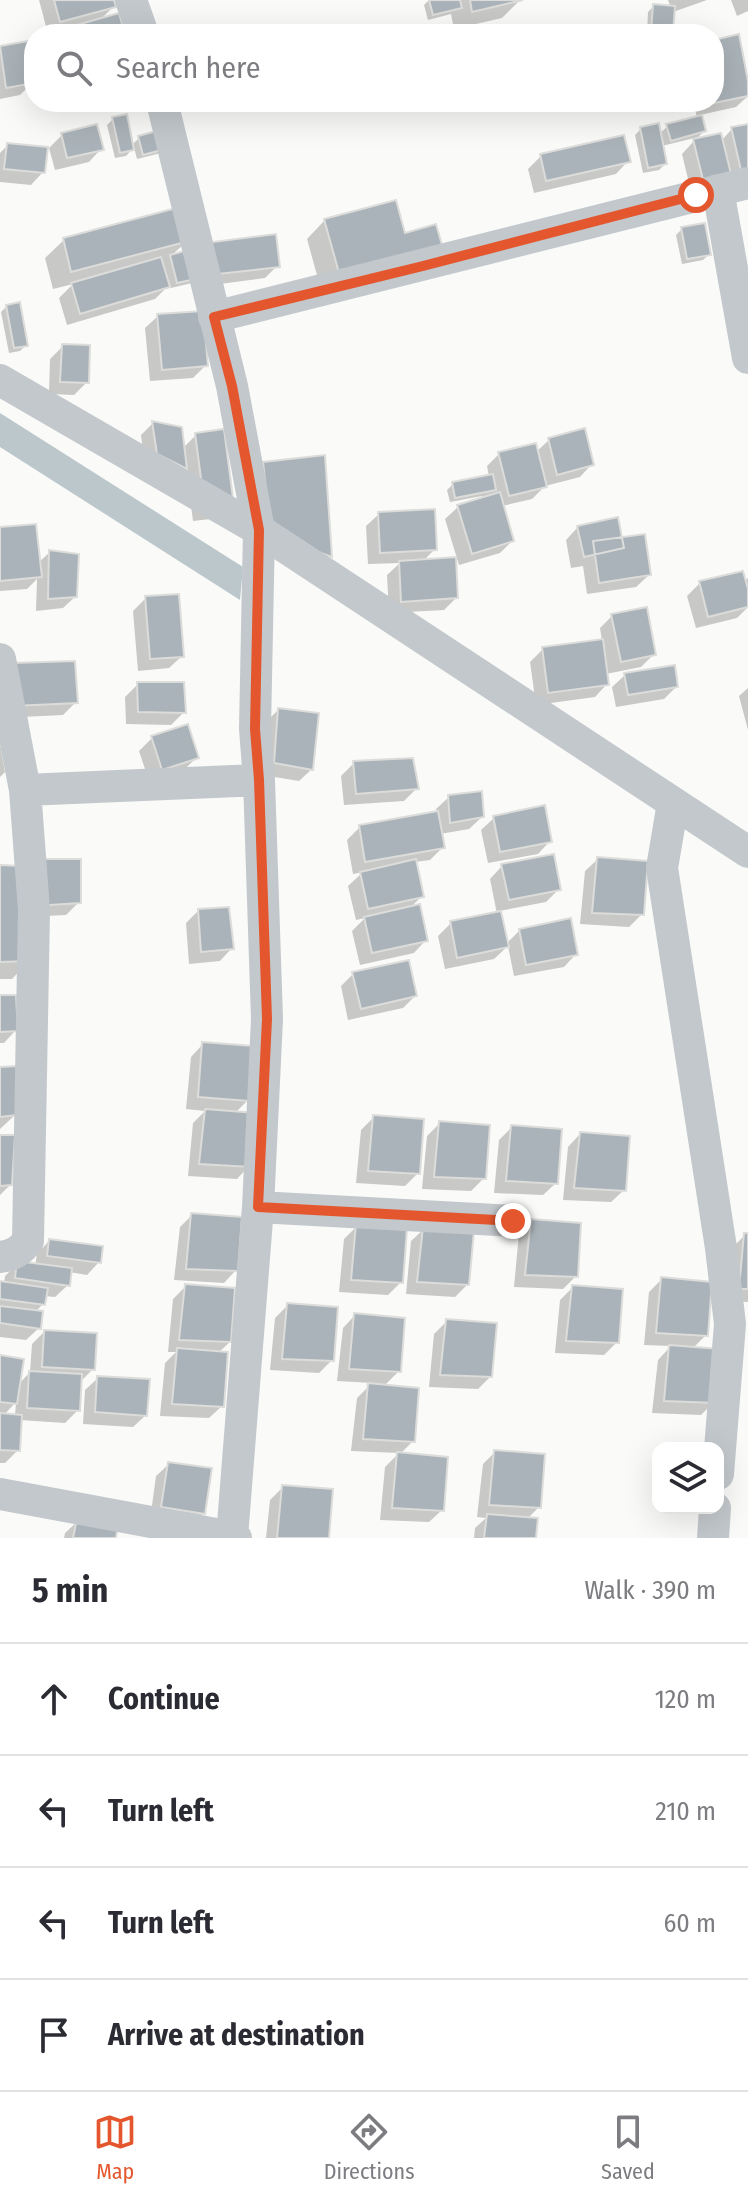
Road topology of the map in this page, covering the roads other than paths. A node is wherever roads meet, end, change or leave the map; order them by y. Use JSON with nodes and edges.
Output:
{"nodes":[{"id":1,"x":131,"y":0,"type":"edge"},
{"id":2,"x":139,"y":24,"type":"edge"},
{"id":3,"x":165,"y":112,"type":"edge"},
{"id":4,"x":733,"y":187,"type":"edge"},
{"id":5,"x":214,"y":317,"type":"junction"},
{"id":6,"x":748,"y":355,"type":"edge"},
{"id":7,"x":0,"y":380,"type":"edge"},
{"id":8,"x":259,"y":530,"type":"junction"},
{"id":9,"x":0,"y":659,"type":"edge"},
{"id":10,"x":259,"y":780,"type":"junction"},
{"id":11,"x":25,"y":790,"type":"junction"},
{"id":12,"x":673,"y":803,"type":"junction"},
{"id":13,"x":748,"y":852,"type":"edge"},
{"id":14,"x":258,"y":1207,"type":"junction"},
{"id":15,"x":513,"y":1221,"type":"dead end"},
{"id":16,"x":0,"y":1257,"type":"edge"},
{"id":17,"x":721,"y":1442,"type":"edge"},
{"id":18,"x":0,"y":1494,"type":"edge"},
{"id":19,"x":715,"y":1514,"type":"edge"},
{"id":20,"x":234,"y":1538,"type":"edge"},
{"id":21,"x":713,"y":1538,"type":"edge"}],
"edges":[{"from":1,"to":2,"type":"street"},
{"from":3,"to":5,"type":"street"},
{"from":4,"to":5,"type":"street"},
{"from":4,"to":6,"type":"street"},
{"from":5,"to":8,"type":"street"},
{"from":7,"to":8,"type":"street"},
{"from":8,"to":10,"type":"street"},
{"from":8,"to":12,"type":"street"},
{"from":9,"to":11,"type":"street"},
{"from":10,"to":11,"type":"street"},
{"from":10,"to":14,"type":"street"},
{"from":11,"to":16,"type":"street"},
{"from":12,"to":13,"type":"street"},
{"from":12,"to":17,"type":"street"},
{"from":14,"to":15,"type":"street"},
{"from":14,"to":20,"type":"street"},
{"from":18,"to":20,"type":"street"},
{"from":19,"to":21,"type":"street"}]}
